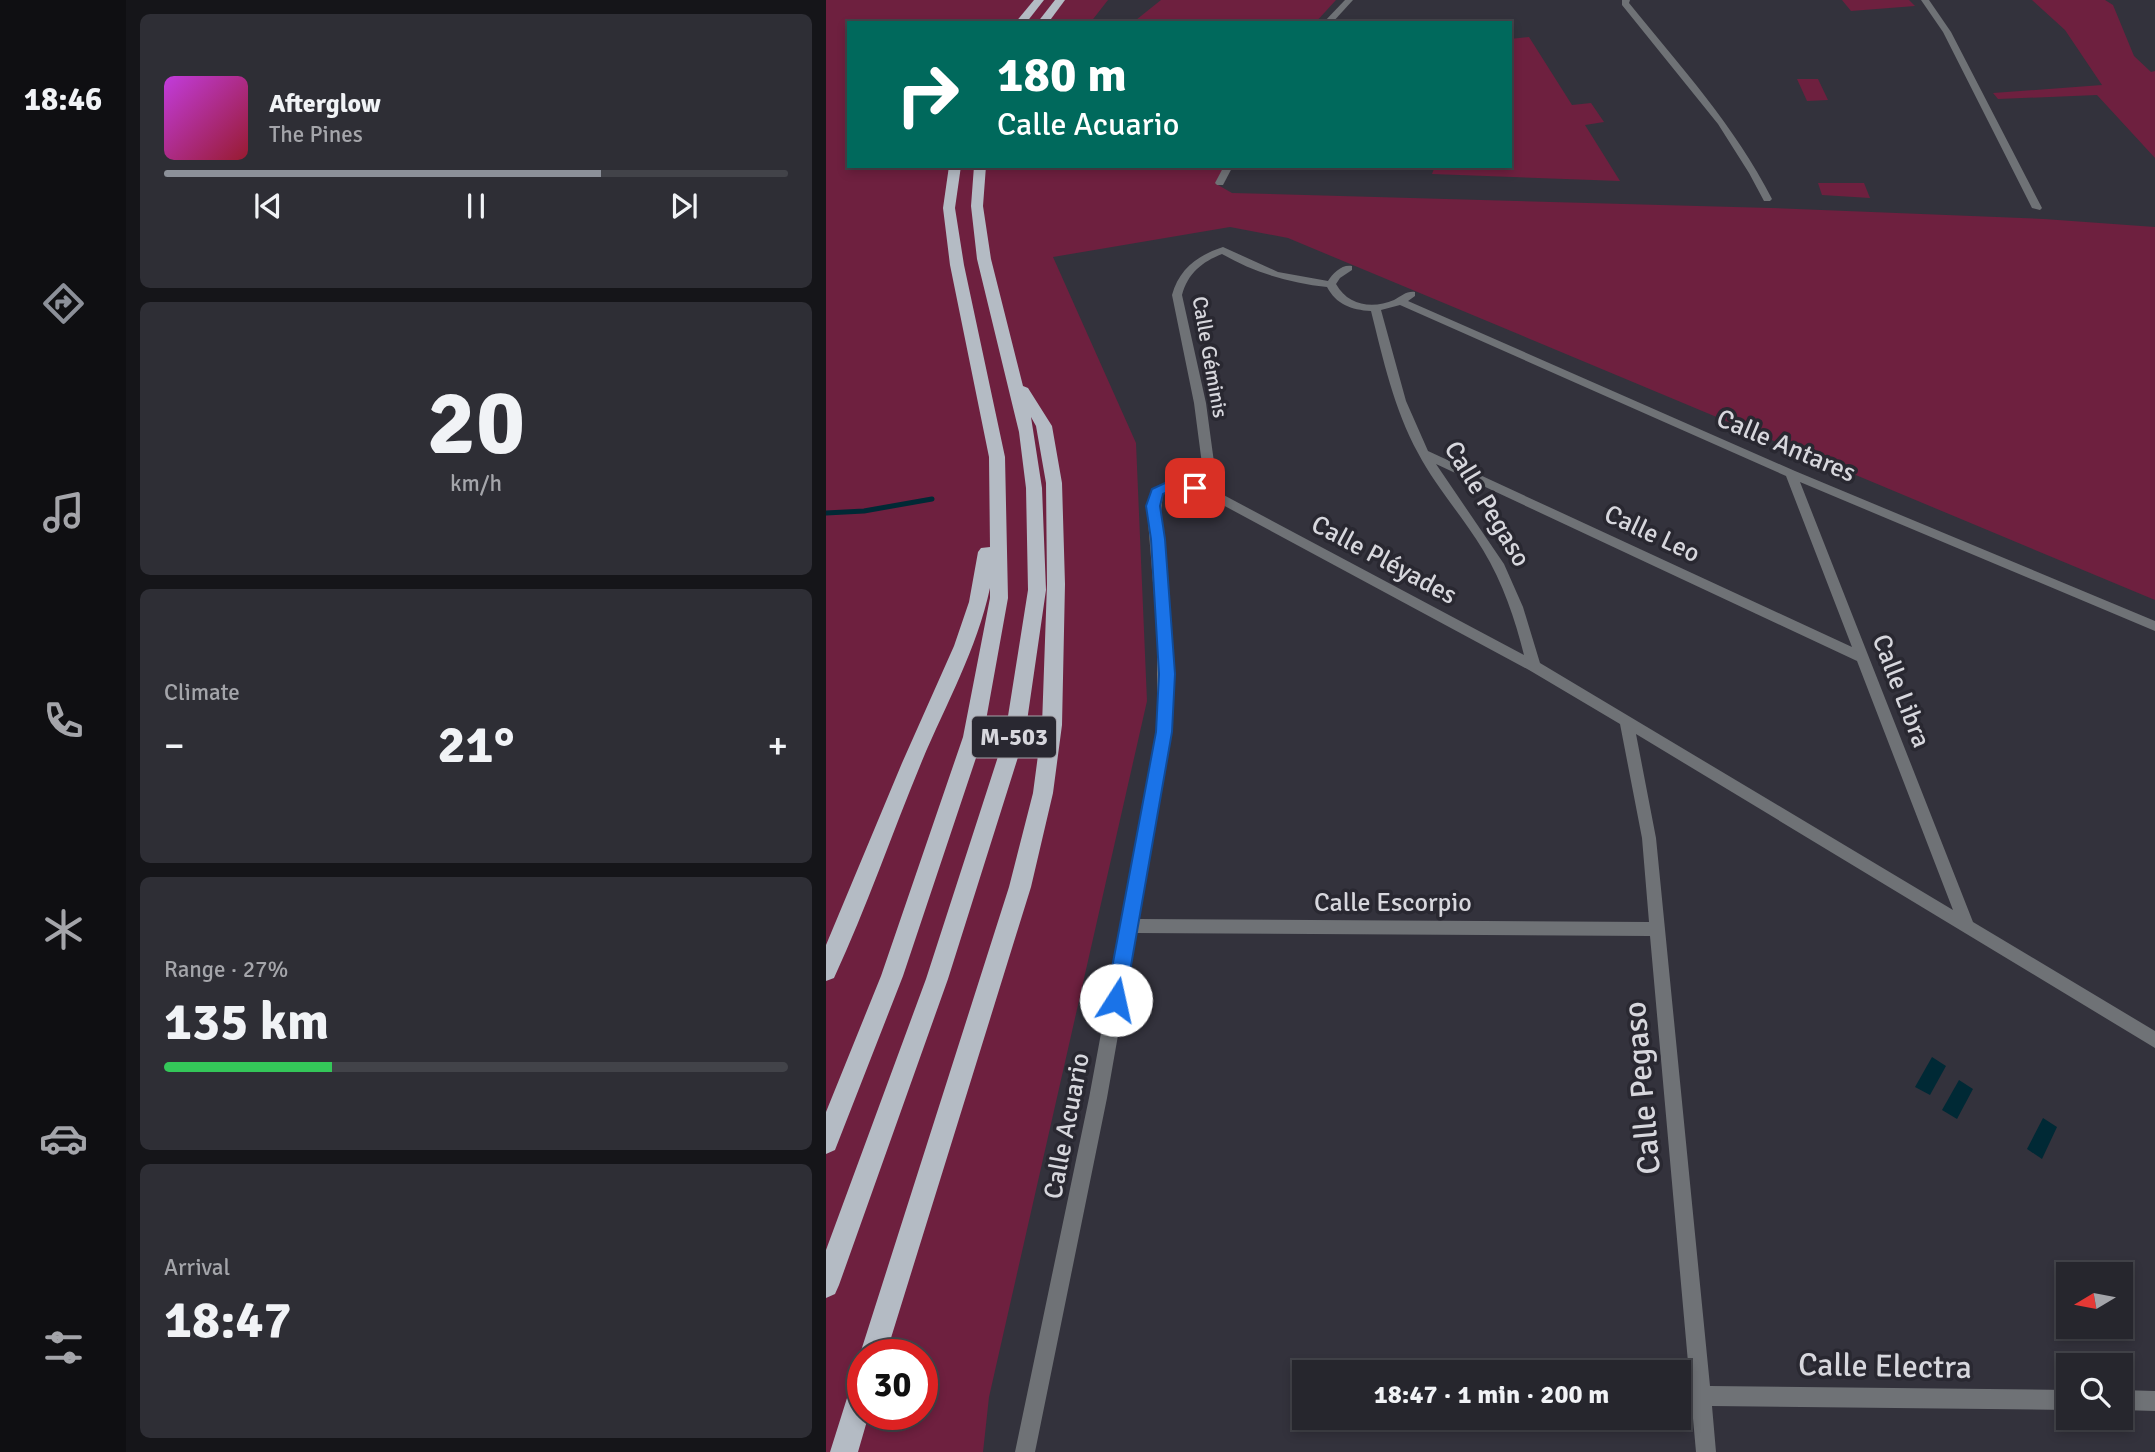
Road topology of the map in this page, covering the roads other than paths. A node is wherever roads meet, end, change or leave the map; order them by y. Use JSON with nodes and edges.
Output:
{"nodes":[{"id":1,"x":1039,"y":0,"type":"edge"},
{"id":2,"x":1060,"y":0,"type":"edge"},
{"id":3,"x":1349,"y":0,"type":"edge"},
{"id":4,"x":1626,"y":0,"type":"edge"},
{"id":5,"x":1925,"y":0,"type":"edge"},
{"id":6,"x":1022,"y":21,"type":"edge"},
{"id":7,"x":1044,"y":21,"type":"edge"},
{"id":8,"x":1329,"y":21,"type":"edge"},
{"id":9,"x":955,"y":168,"type":"edge"},
{"id":10,"x":980,"y":168,"type":"edge"},
{"id":11,"x":1228,"y":168,"type":"edge"},
{"id":12,"x":1220,"y":183,"type":"dead end"},
{"id":13,"x":1767,"y":199,"type":"dead end"},
{"id":14,"x":2038,"y":208,"type":"dead end"},
{"id":15,"x":1348,"y":268,"type":"dead end"},
{"id":16,"x":1331,"y":284,"type":"junction"},
{"id":17,"x":1375,"y":308,"type":"junction"},
{"id":18,"x":1016,"y":381,"type":"junction"},
{"id":19,"x":1424,"y":453,"type":"junction"},
{"id":20,"x":997,"y":457,"type":"junction"},
{"id":21,"x":1791,"y":474,"type":"junction"},
{"id":22,"x":1212,"y":494,"type":"junction"},
{"id":23,"x":2155,"y":626,"type":"edge"},
{"id":24,"x":1861,"y":657,"type":"junction"},
{"id":25,"x":1534,"y":666,"type":"junction"},
{"id":26,"x":1626,"y":721,"type":"junction"},
{"id":27,"x":1129,"y":926,"type":"junction"},
{"id":28,"x":1967,"y":926,"type":"junction"},
{"id":29,"x":1657,"y":929,"type":"junction"},
{"id":30,"x":826,"y":971,"type":"edge"},
{"id":31,"x":2155,"y":1040,"type":"edge"},
{"id":32,"x":826,"y":1142,"type":"edge"},
{"id":33,"x":826,"y":1284,"type":"edge"},
{"id":34,"x":878,"y":1339,"type":"edge"},
{"id":35,"x":1701,"y":1396,"type":"junction"},
{"id":36,"x":2056,"y":1400,"type":"edge"},
{"id":37,"x":2133,"y":1400,"type":"edge"},
{"id":38,"x":2155,"y":1401,"type":"edge"},
{"id":39,"x":851,"y":1430,"type":"edge"},
{"id":40,"x":844,"y":1452,"type":"edge"},
{"id":41,"x":1025,"y":1452,"type":"edge"},
{"id":42,"x":1706,"y":1452,"type":"edge"}],
"edges":[{"from":1,"to":6,"type":"highway"},
{"from":2,"to":7,"type":"highway"},
{"from":3,"to":8,"type":"street"},
{"from":4,"to":13,"type":"street"},
{"from":5,"to":14,"type":"street"},
{"from":9,"to":20,"type":"highway","number":"M-503"},
{"from":10,"to":18,"type":"highway","number":"M-503"},
{"from":11,"to":12,"type":"street"},
{"from":15,"to":16,"type":"street"},
{"from":16,"to":17,"type":"street","name":"Calle Antares"},
{"from":16,"to":22,"type":"street","name":"Calle Géminis"},
{"from":17,"to":19,"type":"street","name":"Calle Pegaso"},
{"from":17,"to":21,"type":"street","name":"Calle Antares"},
{"from":18,"to":33,"type":"highway","number":"M-503"},
{"from":18,"to":34,"type":"highway","number":"M-503"},
{"from":19,"to":24,"type":"street","name":"Calle Leo"},
{"from":19,"to":25,"type":"street","name":"Calle Pegaso"},
{"from":20,"to":30,"type":"highway","number":"M-503"},
{"from":20,"to":32,"type":"highway","number":"M-503"},
{"from":21,"to":23,"type":"street","name":"Calle Antares"},
{"from":21,"to":24,"type":"street","name":"Calle Libra"},
{"from":22,"to":25,"type":"street","name":"Calle Pléyades"},
{"from":22,"to":27,"type":"street","name":"Calle Acuario"},
{"from":24,"to":28,"type":"street","name":"Calle Libra"},
{"from":25,"to":26,"type":"street"},
{"from":26,"to":28,"type":"street"},
{"from":26,"to":29,"type":"street","name":"Calle Pegaso"},
{"from":27,"to":29,"type":"street","name":"Calle Escorpio"},
{"from":27,"to":41,"type":"street","name":"Calle Acuario"},
{"from":28,"to":31,"type":"street"},
{"from":29,"to":35,"type":"street","name":"Calle Pegaso"},
{"from":35,"to":36,"type":"street","name":"Calle Electra"},
{"from":35,"to":42,"type":"street","name":"Calle Pegaso"},
{"from":37,"to":38,"type":"street"},
{"from":39,"to":40,"type":"highway"}]}
